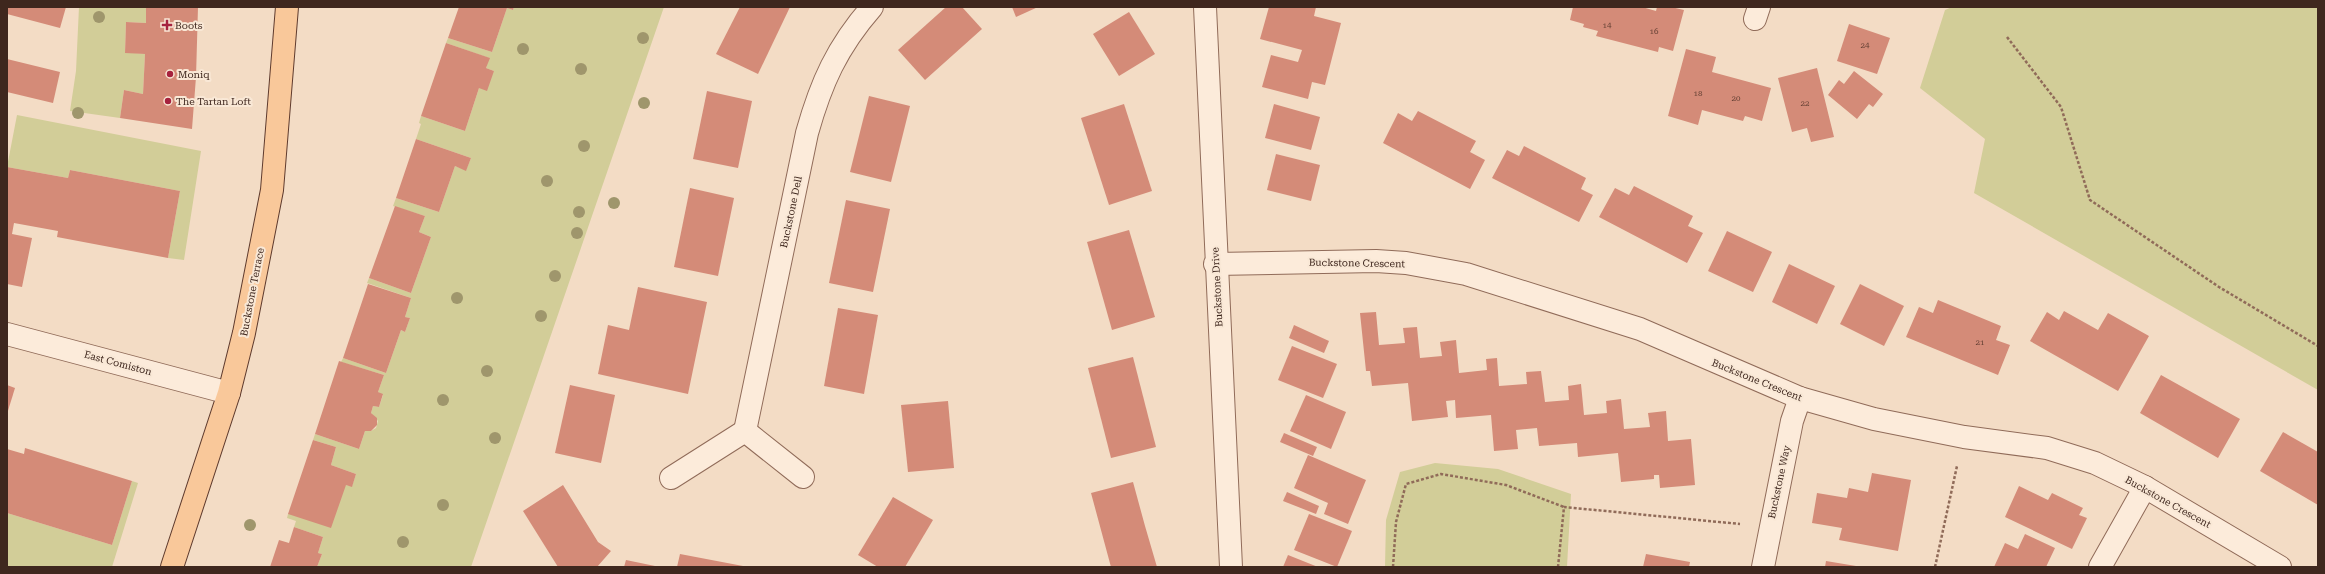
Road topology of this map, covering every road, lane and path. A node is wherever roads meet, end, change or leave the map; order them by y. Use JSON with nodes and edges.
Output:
{"nodes":[{"id":1,"x":287,"y":7,"type":"edge"},
{"id":2,"x":872,"y":7,"type":"edge"},
{"id":3,"x":1205,"y":7,"type":"edge"},
{"id":4,"x":2007,"y":37,"type":"dead end"},
{"id":5,"x":1215,"y":264,"type":"junction"},
{"id":6,"x":7,"y":334,"type":"edge"},
{"id":7,"x":2318,"y":346,"type":"edge"},
{"id":8,"x":229,"y":393,"type":"junction"},
{"id":9,"x":1800,"y":398,"type":"junction"},
{"id":10,"x":745,"y":431,"type":"junction"},
{"id":11,"x":1964,"y":437,"type":"junction"},
{"id":12,"x":803,"y":477,"type":"dead end"},
{"id":13,"x":670,"y":478,"type":"dead end"},
{"id":14,"x":2145,"y":487,"type":"junction"},
{"id":15,"x":1564,"y":507,"type":"junction"},
{"id":16,"x":1770,"y":527,"type":"junction"},
{"id":17,"x":172,"y":567,"type":"edge"},
{"id":18,"x":1231,"y":567,"type":"edge"},
{"id":19,"x":1393,"y":567,"type":"edge"},
{"id":20,"x":1558,"y":567,"type":"edge"},
{"id":21,"x":1763,"y":567,"type":"edge"},
{"id":22,"x":1935,"y":567,"type":"edge"},
{"id":23,"x":2100,"y":567,"type":"edge"},
{"id":24,"x":2280,"y":567,"type":"edge"}],
"edges":[{"from":1,"to":8,"type":"main road","name":"Buckstone Terrace"},
{"from":2,"to":10,"type":"street","name":"Buckstone Dell"},
{"from":3,"to":5,"type":"street","name":"Buckstone Drive"},
{"from":4,"to":7,"type":"path"},
{"from":5,"to":9,"type":"street","name":"Buckstone Crescent"},
{"from":5,"to":18,"type":"street","name":"Buckstone Drive"},
{"from":6,"to":8,"type":"street","name":"East Comiston"},
{"from":8,"to":17,"type":"main road","name":"Buckstone Terrace"},
{"from":9,"to":11,"type":"street","name":"Buckstone Crescent"},
{"from":9,"to":16,"type":"street","name":"Buckstone Way"},
{"from":10,"to":12,"type":"street"},
{"from":10,"to":13,"type":"street"},
{"from":11,"to":14,"type":"street","name":"Buckstone Crescent"},
{"from":11,"to":22,"type":"path"},
{"from":14,"to":23,"type":"street"},
{"from":14,"to":24,"type":"street","name":"Buckstone Crescent"},
{"from":15,"to":16,"type":"path"},
{"from":15,"to":19,"type":"path"},
{"from":15,"to":20,"type":"path"},
{"from":16,"to":21,"type":"street","name":"Buckstone Way"}]}
